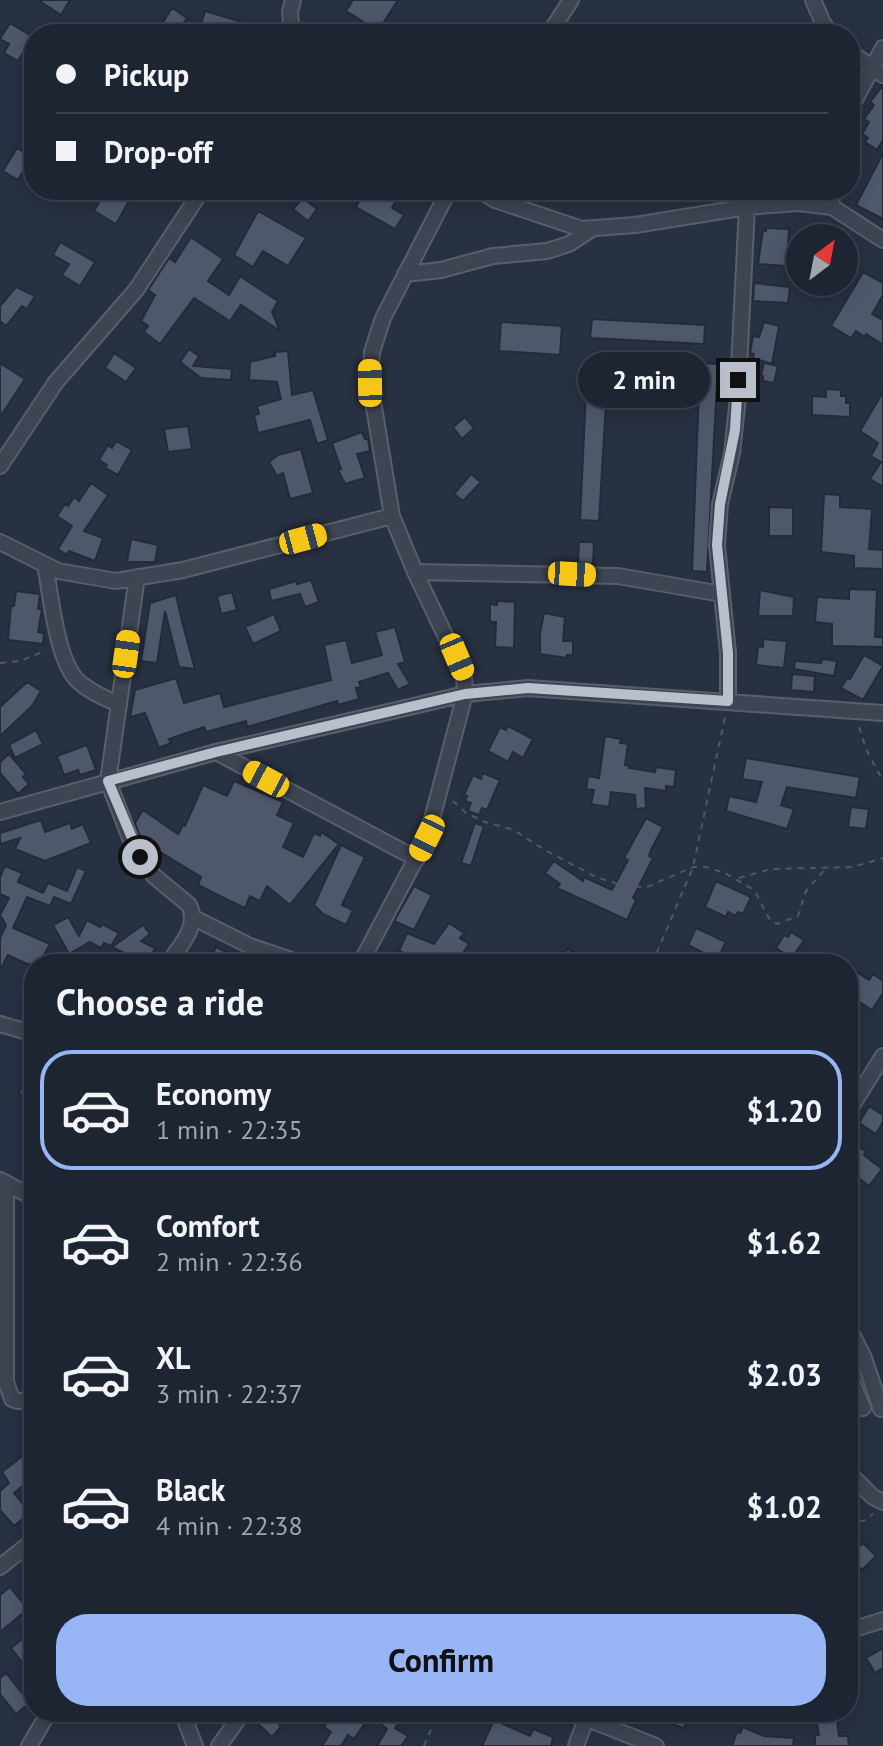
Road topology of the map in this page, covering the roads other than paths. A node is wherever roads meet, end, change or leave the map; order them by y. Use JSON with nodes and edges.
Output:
{"nodes":[{"id":1,"x":293,"y":0,"type":"edge"},
{"id":2,"x":571,"y":0,"type":"edge"},
{"id":3,"x":813,"y":0,"type":"edge"},
{"id":4,"x":291,"y":24,"type":"edge"},
{"id":5,"x":555,"y":24,"type":"edge"},
{"id":6,"x":824,"y":24,"type":"edge"},
{"id":7,"x":883,"y":48,"type":"edge"},
{"id":8,"x":860,"y":59,"type":"edge"},
{"id":9,"x":877,"y":71,"type":"edge"},
{"id":10,"x":860,"y":95,"type":"edge"},
{"id":11,"x":195,"y":200,"type":"edge"},
{"id":12,"x":444,"y":200,"type":"edge"},
{"id":13,"x":495,"y":200,"type":"edge"},
{"id":14,"x":831,"y":200,"type":"edge"},
{"id":15,"x":747,"y":207,"type":"junction"},
{"id":16,"x":832,"y":207,"type":"junction"},
{"id":17,"x":594,"y":228,"type":"junction"},
{"id":18,"x":883,"y":240,"type":"edge"},
{"id":19,"x":405,"y":274,"type":"junction"},
{"id":20,"x":0,"y":466,"type":"edge"},
{"id":21,"x":392,"y":516,"type":"junction"},
{"id":22,"x":0,"y":542,"type":"edge"},
{"id":23,"x":45,"y":565,"type":"junction"},
{"id":24,"x":415,"y":572,"type":"junction"},
{"id":25,"x":137,"y":577,"type":"junction"},
{"id":26,"x":722,"y":594,"type":"junction"},
{"id":27,"x":465,"y":694,"type":"junction"},
{"id":28,"x":728,"y":701,"type":"junction"},
{"id":29,"x":119,"y":705,"type":"junction"},
{"id":30,"x":883,"y":713,"type":"edge"},
{"id":31,"x":216,"y":752,"type":"junction"},
{"id":32,"x":108,"y":781,"type":"junction"},
{"id":33,"x":0,"y":797,"type":"edge"},
{"id":34,"x":5,"y":811,"type":"edge"},
{"id":35,"x":417,"y":859,"type":"junction"},
{"id":36,"x":194,"y":918,"type":"junction"},
{"id":37,"x":174,"y":954,"type":"edge"},
{"id":38,"x":274,"y":954,"type":"edge"},
{"id":39,"x":365,"y":954,"type":"edge"},
{"id":40,"x":0,"y":1024,"type":"edge"},
{"id":41,"x":24,"y":1031,"type":"edge"},
{"id":42,"x":883,"y":1056,"type":"edge"},
{"id":43,"x":858,"y":1096,"type":"edge"},
{"id":44,"x":3,"y":1182,"type":"edge"},
{"id":45,"x":24,"y":1193,"type":"edge"},
{"id":46,"x":858,"y":1346,"type":"edge"},
{"id":47,"x":3,"y":1373,"type":"edge"},
{"id":48,"x":24,"y":1401,"type":"edge"},
{"id":49,"x":882,"y":1410,"type":"edge"},
{"id":50,"x":858,"y":1411,"type":"edge"},
{"id":51,"x":858,"y":1482,"type":"edge"},
{"id":52,"x":883,"y":1502,"type":"edge"},
{"id":53,"x":24,"y":1546,"type":"edge"},
{"id":54,"x":4,"y":1558,"type":"edge"},
{"id":55,"x":883,"y":1620,"type":"edge"},
{"id":56,"x":858,"y":1628,"type":"edge"},
{"id":57,"x":43,"y":1722,"type":"edge"},
{"id":58,"x":186,"y":1722,"type":"edge"},
{"id":59,"x":236,"y":1722,"type":"edge"},
{"id":60,"x":585,"y":1722,"type":"edge"},
{"id":61,"x":611,"y":1722,"type":"edge"},
{"id":62,"x":29,"y":1746,"type":"edge"},
{"id":63,"x":195,"y":1746,"type":"edge"},
{"id":64,"x":219,"y":1746,"type":"edge"},
{"id":65,"x":576,"y":1746,"type":"edge"},
{"id":66,"x":656,"y":1746,"type":"edge"}],
"edges":[{"from":1,"to":4,"type":"street"},
{"from":2,"to":5,"type":"street"},
{"from":3,"to":6,"type":"street"},
{"from":7,"to":9,"type":"street"},
{"from":8,"to":9,"type":"street"},
{"from":9,"to":10,"type":"street"},
{"from":11,"to":20,"type":"street"},
{"from":12,"to":19,"type":"street"},
{"from":13,"to":17,"type":"street"},
{"from":14,"to":16,"type":"street"},
{"from":15,"to":16,"type":"street"},
{"from":15,"to":17,"type":"street"},
{"from":15,"to":26,"type":"street"},
{"from":16,"to":18,"type":"street"},
{"from":17,"to":19,"type":"street"},
{"from":19,"to":21,"type":"street"},
{"from":21,"to":24,"type":"street"},
{"from":21,"to":25,"type":"street"},
{"from":22,"to":23,"type":"street"},
{"from":23,"to":25,"type":"street"},
{"from":23,"to":29,"type":"street"},
{"from":24,"to":26,"type":"street"},
{"from":24,"to":27,"type":"street"},
{"from":25,"to":29,"type":"street"},
{"from":26,"to":28,"type":"street"},
{"from":27,"to":28,"type":"street"},
{"from":27,"to":31,"type":"street"},
{"from":27,"to":35,"type":"street"},
{"from":28,"to":30,"type":"street"},
{"from":29,"to":32,"type":"street"},
{"from":31,"to":32,"type":"street"},
{"from":31,"to":35,"type":"street"},
{"from":32,"to":34,"type":"street"},
{"from":32,"to":36,"type":"street"},
{"from":33,"to":34,"type":"street"},
{"from":35,"to":39,"type":"street"},
{"from":36,"to":37,"type":"street"},
{"from":36,"to":38,"type":"street"},
{"from":40,"to":41,"type":"street"},
{"from":42,"to":43,"type":"street"},
{"from":44,"to":45,"type":"street"},
{"from":44,"to":47,"type":"street"},
{"from":46,"to":49,"type":"street"},
{"from":47,"to":48,"type":"street"},
{"from":49,"to":50,"type":"street"},
{"from":51,"to":52,"type":"street"},
{"from":53,"to":54,"type":"street"},
{"from":55,"to":56,"type":"street"},
{"from":57,"to":62,"type":"street"},
{"from":58,"to":63,"type":"street"},
{"from":59,"to":64,"type":"street"},
{"from":60,"to":65,"type":"street"},
{"from":61,"to":66,"type":"street"}]}
